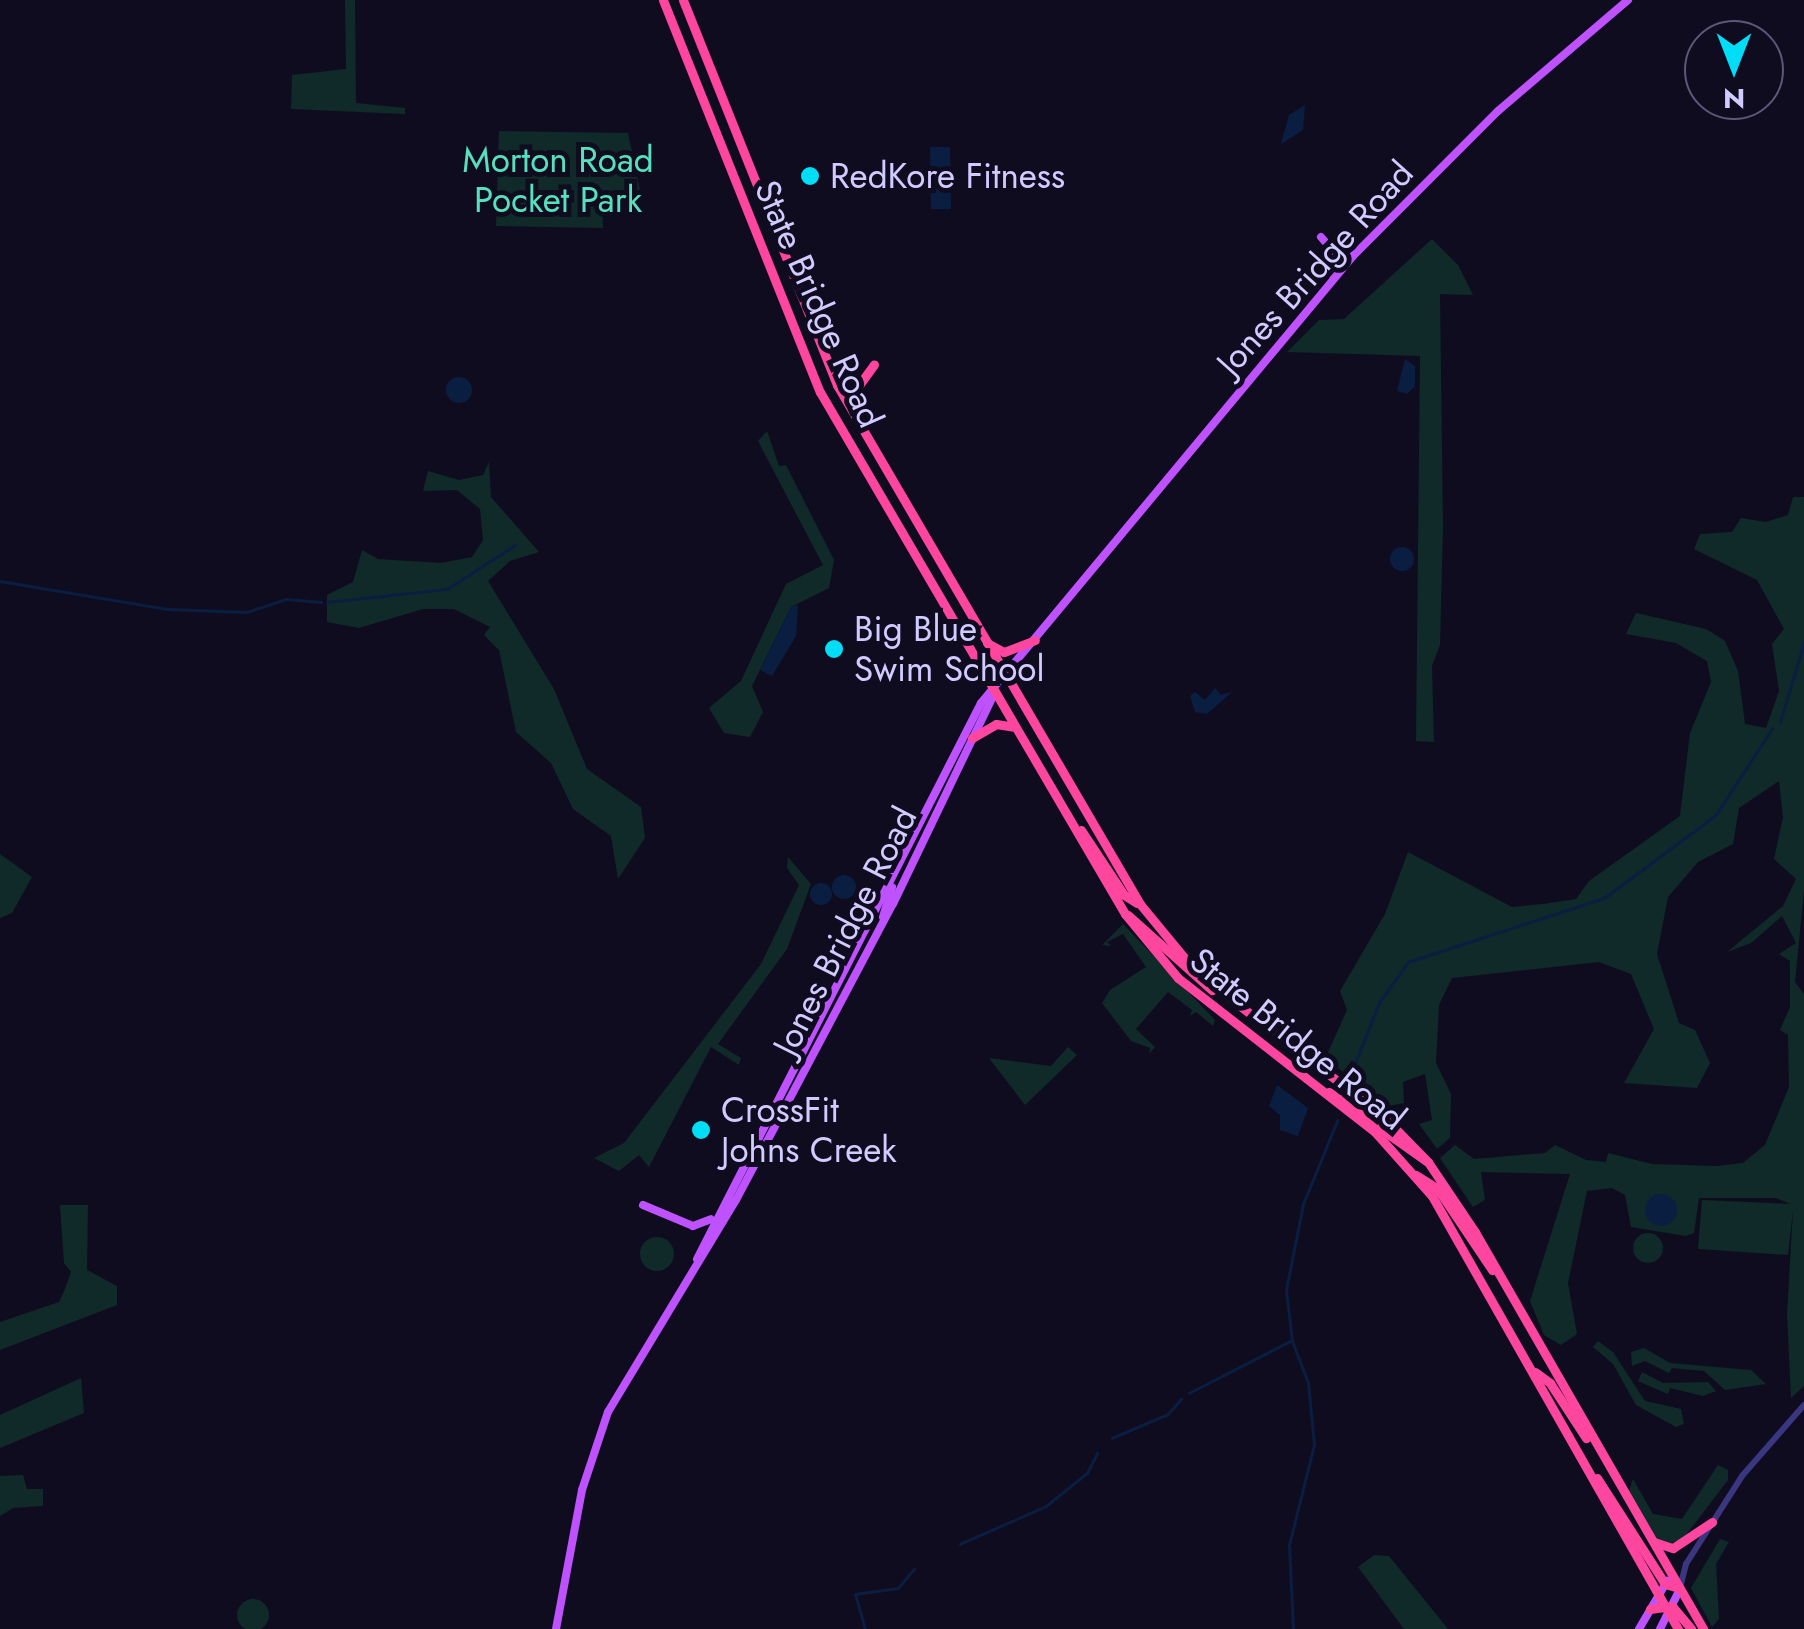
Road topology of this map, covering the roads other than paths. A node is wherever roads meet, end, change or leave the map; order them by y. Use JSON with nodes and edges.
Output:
{"nodes":[{"id":1,"x":663,"y":0,"type":"edge"},
{"id":2,"x":684,"y":0,"type":"edge"},
{"id":3,"x":1628,"y":0,"type":"edge"},
{"id":4,"x":1321,"y":237,"type":"dead end"},
{"id":5,"x":1334,"y":278,"type":"junction"},
{"id":6,"x":874,"y":364,"type":"dead end"},
{"id":7,"x":876,"y":454,"type":"junction"},
{"id":8,"x":1035,"y":640,"type":"junction"},
{"id":9,"x":985,"y":641,"type":"junction"},
{"id":10,"x":1006,"y":677,"type":"junction"},
{"id":11,"x":1014,"y":691,"type":"junction"},
{"id":12,"x":994,"y":692,"type":"junction"},
{"id":13,"x":1014,"y":727,"type":"junction"},
{"id":14,"x":972,"y":738,"type":"junction"},
{"id":15,"x":932,"y":796,"type":"junction"},
{"id":16,"x":1064,"y":810,"type":"junction"},
{"id":17,"x":908,"y":846,"type":"junction"},
{"id":18,"x":918,"y":852,"type":"junction"},
{"id":19,"x":1140,"y":904,"type":"junction"},
{"id":20,"x":1126,"y":914,"type":"junction"},
{"id":21,"x":882,"y":922,"type":"junction"},
{"id":22,"x":1235,"y":1004,"type":"junction"},
{"id":23,"x":1312,"y":1084,"type":"junction"},
{"id":24,"x":1428,"y":1162,"type":"junction"},
{"id":25,"x":742,"y":1169,"type":"junction"},
{"id":26,"x":1414,"y":1174,"type":"junction"},
{"id":27,"x":643,"y":1205,"type":"dead end"},
{"id":28,"x":696,"y":1259,"type":"junction"},
{"id":29,"x":1504,"y":1284,"type":"junction"},
{"id":30,"x":1532,"y":1371,"type":"junction"},
{"id":31,"x":1804,"y":1406,"type":"edge"},
{"id":32,"x":1602,"y":1458,"type":"junction"},
{"id":33,"x":1592,"y":1476,"type":"junction"},
{"id":34,"x":1712,"y":1522,"type":"junction"},
{"id":35,"x":1649,"y":1537,"type":"junction"},
{"id":36,"x":1686,"y":1564,"type":"junction"},
{"id":37,"x":1668,"y":1580,"type":"junction"},
{"id":38,"x":1680,"y":1588,"type":"junction"},
{"id":39,"x":1665,"y":1604,"type":"junction"},
{"id":40,"x":1650,"y":1609,"type":"joint"},
{"id":41,"x":556,"y":1629,"type":"edge"},
{"id":42,"x":1638,"y":1629,"type":"edge"},
{"id":43,"x":1660,"y":1629,"type":"edge"},
{"id":44,"x":1678,"y":1629,"type":"edge"},
{"id":45,"x":1692,"y":1629,"type":"edge"},
{"id":46,"x":1704,"y":1629,"type":"edge"}],
"edges":[{"from":1,"to":12,"type":"highway","name":"State Bridge Road"},
{"from":2,"to":7,"type":"highway","name":"State Bridge Road"},
{"from":3,"to":5,"type":"main road","name":"Jones Bridge Road"},
{"from":4,"to":5,"type":"main road"},
{"from":5,"to":8,"type":"main road","name":"Jones Bridge Road"},
{"from":6,"to":7,"type":"highway","name":"State Bridge Road"},
{"from":7,"to":9,"type":"highway","name":"State Bridge Road"},
{"from":8,"to":9,"type":"highway"},
{"from":8,"to":10,"type":"main road","name":"Jones Bridge Road"},
{"from":9,"to":10,"type":"highway","name":"State Bridge Road"},
{"from":10,"to":11,"type":"highway","name":"State Bridge Road"},
{"from":10,"to":12,"type":"main road","name":"Jones Bridge Road"},
{"from":11,"to":12,"type":"highway"},
{"from":11,"to":19,"type":"highway","name":"State Bridge Road"},
{"from":12,"to":13,"type":"highway","name":"State Bridge Road"},
{"from":12,"to":14,"type":"main road","name":"Jones Bridge Road"},
{"from":12,"to":15,"type":"main road","name":"Jones Bridge Road"},
{"from":13,"to":14,"type":"highway"},
{"from":13,"to":16,"type":"highway","name":"State Bridge Road"},
{"from":14,"to":18,"type":"main road","name":"Jones Bridge Road"},
{"from":15,"to":17,"type":"main road","name":"Jones Bridge Road"},
{"from":15,"to":18,"type":"main road"},
{"from":16,"to":19,"type":"highway"},
{"from":16,"to":20,"type":"highway","name":"State Bridge Road"},
{"from":17,"to":21,"type":"main road"},
{"from":17,"to":25,"type":"main road","name":"Jones Bridge Road"},
{"from":18,"to":21,"type":"main road","name":"Jones Bridge Road"},
{"from":19,"to":22,"type":"highway","name":"State Bridge Road"},
{"from":20,"to":22,"type":"highway"},
{"from":20,"to":23,"type":"highway","name":"State Bridge Road"},
{"from":21,"to":28,"type":"main road","name":"Jones Bridge Road"},
{"from":22,"to":24,"type":"highway","name":"State Bridge Road"},
{"from":23,"to":24,"type":"highway"},
{"from":23,"to":26,"type":"highway","name":"State Bridge Road"},
{"from":24,"to":29,"type":"highway","name":"State Bridge Road"},
{"from":25,"to":27,"type":"main road"},
{"from":25,"to":28,"type":"main road","name":"Jones Bridge Road"},
{"from":26,"to":29,"type":"highway"},
{"from":26,"to":30,"type":"highway","name":"State Bridge Road"},
{"from":28,"to":41,"type":"main road","name":"Jones Bridge Road"},
{"from":29,"to":32,"type":"highway","name":"State Bridge Road"},
{"from":30,"to":32,"type":"highway"},
{"from":30,"to":33,"type":"highway","name":"State Bridge Road"},
{"from":31,"to":34,"type":"street"},
{"from":32,"to":35,"type":"highway","name":"State Bridge Road"},
{"from":33,"to":37,"type":"highway"},
{"from":33,"to":39,"type":"highway","name":"State Bridge Road"},
{"from":34,"to":35,"type":"highway"},
{"from":34,"to":36,"type":"street"},
{"from":35,"to":37,"type":"highway","name":"State Bridge Road"},
{"from":36,"to":37,"type":"street"},
{"from":36,"to":38,"type":"street"},
{"from":37,"to":38,"type":"highway","name":"State Bridge Road"},
{"from":37,"to":39,"type":"main road"},
{"from":38,"to":39,"type":"main road"},
{"from":38,"to":46,"type":"highway","name":"State Bridge Road"},
{"from":39,"to":40,"type":"highway"},
{"from":39,"to":43,"type":"main road"},
{"from":39,"to":44,"type":"highway","name":"State Bridge Road"},
{"from":39,"to":45,"type":"highway"},
{"from":40,"to":42,"type":"main road"}]}
